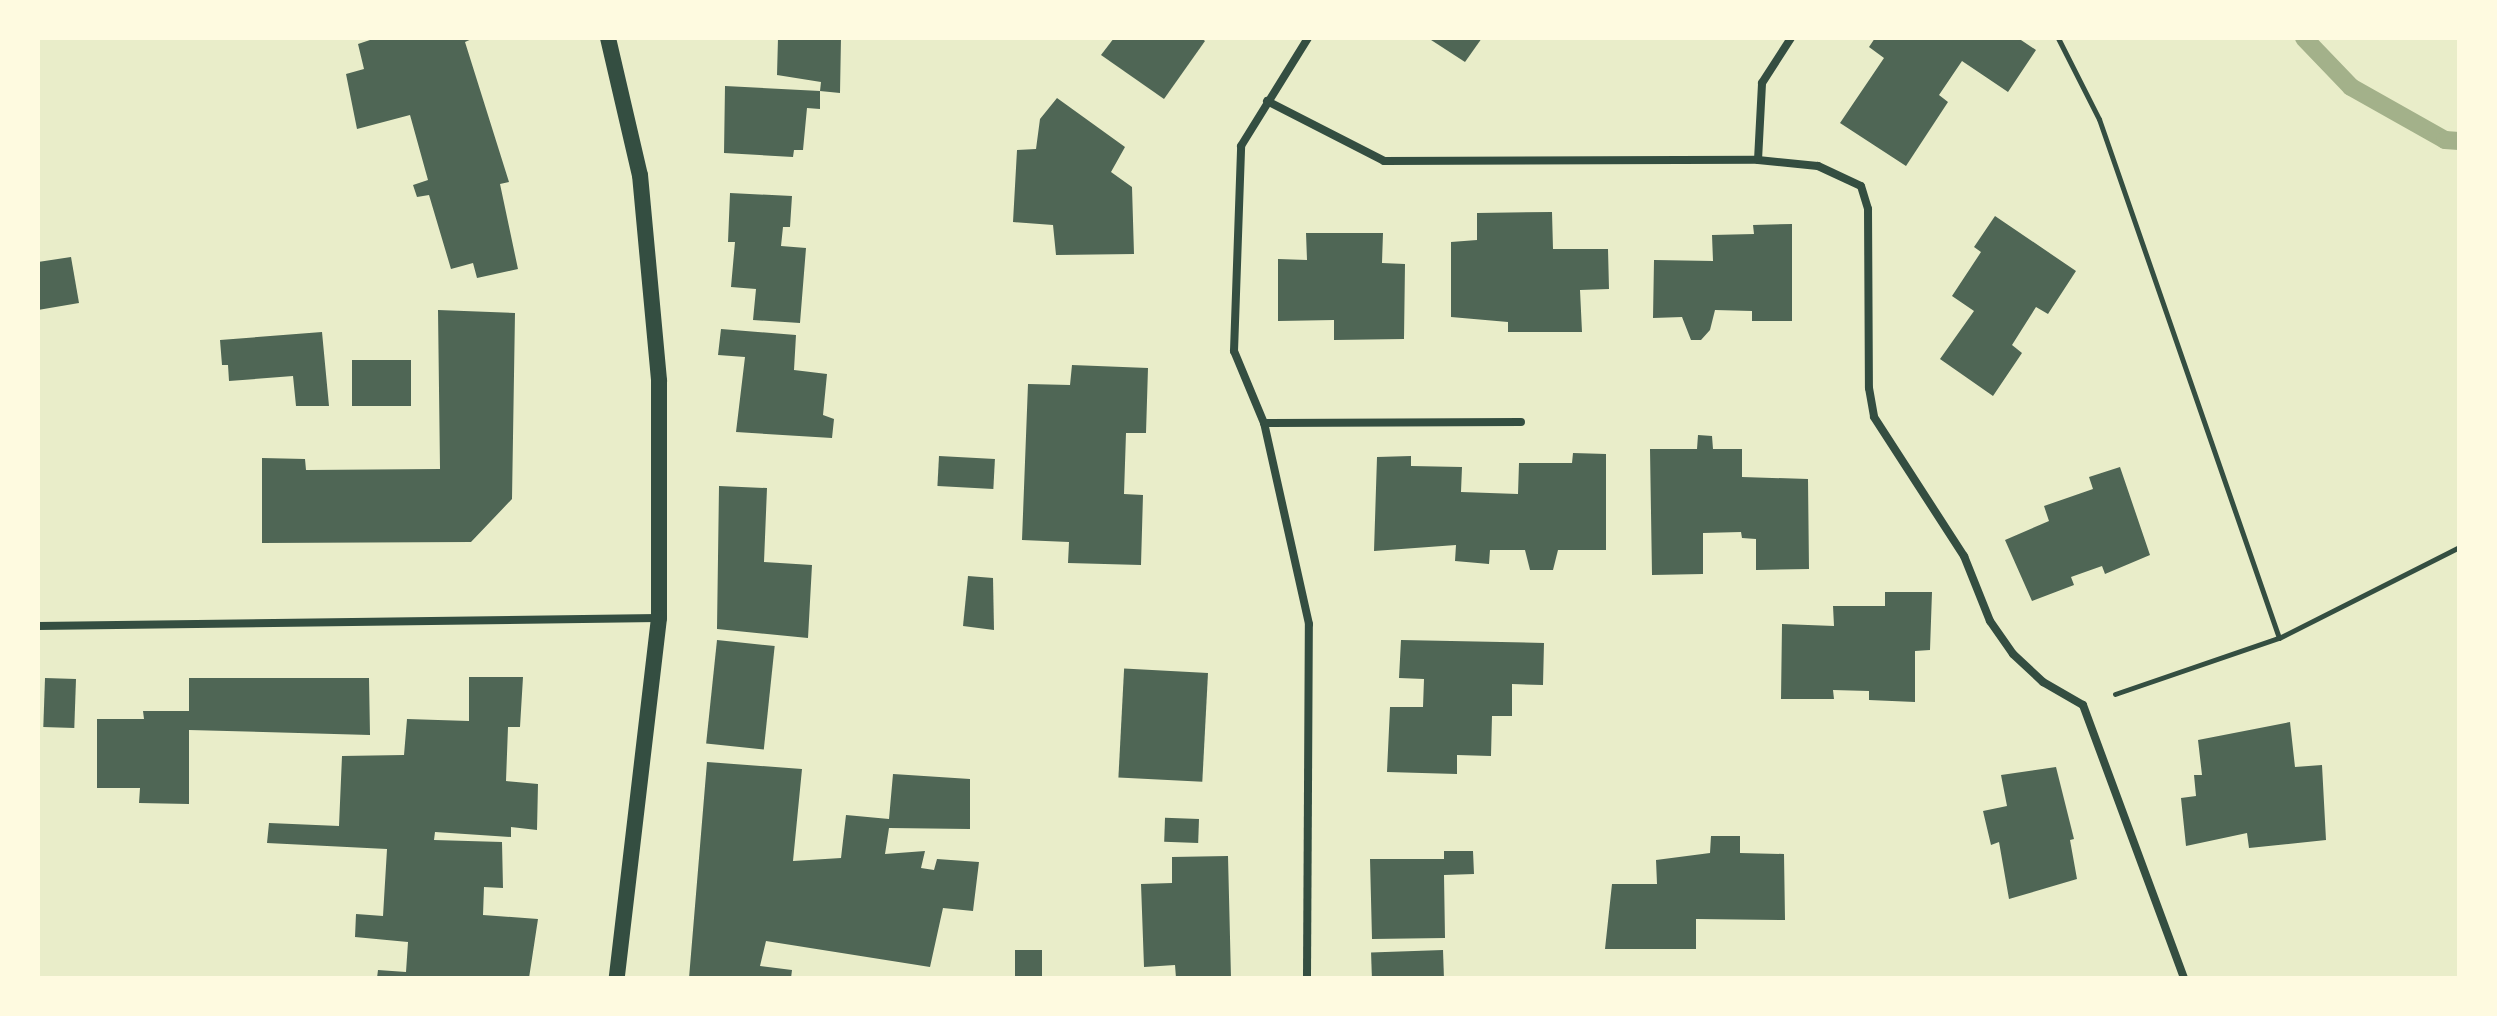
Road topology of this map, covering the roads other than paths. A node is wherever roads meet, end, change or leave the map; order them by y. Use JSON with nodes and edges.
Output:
{"nodes":[{"id":1,"x":608,"y":38,"type":"edge"},
{"id":2,"x":1308,"y":38,"type":"edge"},
{"id":3,"x":1791,"y":38,"type":"edge"},
{"id":4,"x":1267,"y":101,"type":"junction"},
{"id":5,"x":1758,"y":160,"type":"junction"},
{"id":6,"x":1521,"y":422,"type":"dead end"},
{"id":7,"x":1264,"y":423,"type":"junction"},
{"id":8,"x":659,"y":618,"type":"junction"},
{"id":9,"x":38,"y":626,"type":"edge"},
{"id":10,"x":617,"y":978,"type":"edge"},
{"id":11,"x":1307,"y":978,"type":"edge"},
{"id":12,"x":2184,"y":978,"type":"edge"}],
"edges":[{"from":1,"to":8,"type":"main road"},
{"from":2,"to":4,"type":"street"},
{"from":3,"to":5,"type":"street"},
{"from":4,"to":5,"type":"street"},
{"from":4,"to":7,"type":"street"},
{"from":5,"to":12,"type":"street"},
{"from":6,"to":7,"type":"street"},
{"from":7,"to":11,"type":"street"},
{"from":8,"to":9,"type":"street"},
{"from":8,"to":10,"type":"main road"}]}
